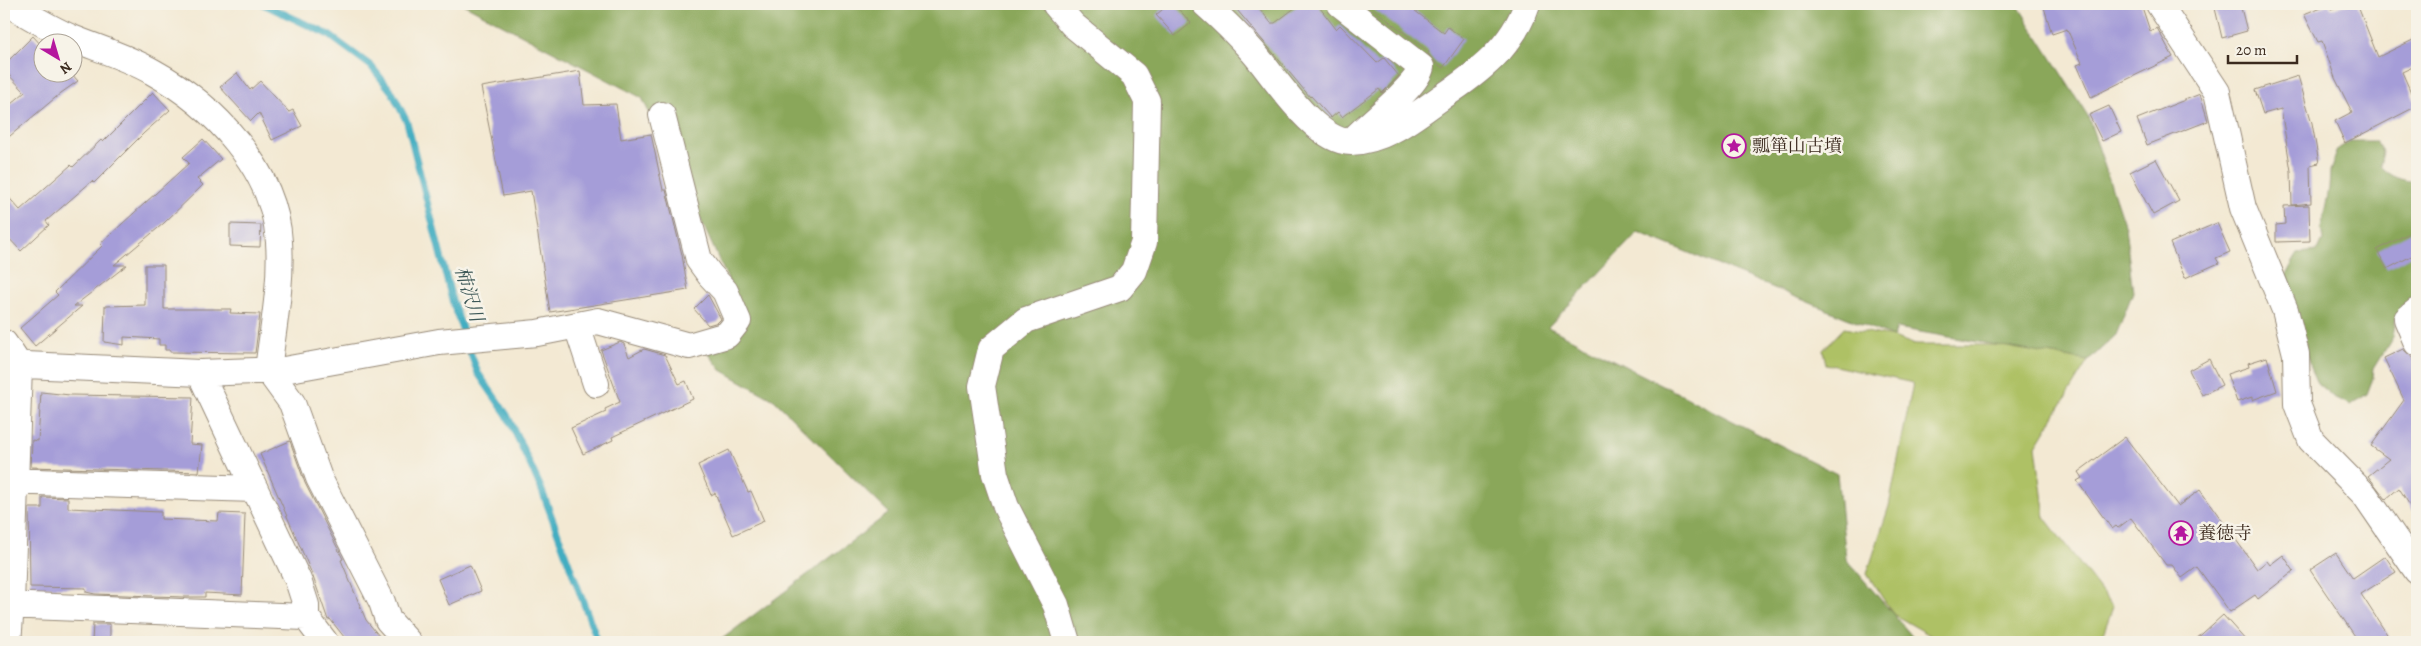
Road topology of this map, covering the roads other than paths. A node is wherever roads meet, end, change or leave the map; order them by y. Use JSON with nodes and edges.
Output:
{"nodes":[{"id":1,"x":9,"y":4,"type":"edge"},
{"id":2,"x":1055,"y":4,"type":"edge"},
{"id":3,"x":1205,"y":4,"type":"edge"},
{"id":4,"x":1340,"y":4,"type":"edge"},
{"id":5,"x":1526,"y":4,"type":"edge"},
{"id":6,"x":2167,"y":6,"type":"edge"},
{"id":7,"x":662,"y":114,"type":"dead end"},
{"id":8,"x":1351,"y":142,"type":"junction"},
{"id":9,"x":2417,"y":311,"type":"edge"},
{"id":10,"x":576,"y":326,"type":"junction"},
{"id":11,"x":4,"y":343,"type":"edge"},
{"id":12,"x":2417,"y":343,"type":"edge"},
{"id":13,"x":11,"y":365,"type":"edge"},
{"id":14,"x":268,"y":370,"type":"junction"},
{"id":15,"x":200,"y":373,"type":"junction"},
{"id":16,"x":596,"y":384,"type":"dead end"},
{"id":17,"x":10,"y":482,"type":"edge"},
{"id":18,"x":255,"y":488,"type":"junction"},
{"id":19,"x":2417,"y":571,"type":"edge"},
{"id":20,"x":8,"y":605,"type":"edge"},
{"id":21,"x":306,"y":617,"type":"junction"},
{"id":22,"x":8,"y":642,"type":"edge"},
{"id":23,"x":325,"y":642,"type":"edge"},
{"id":24,"x":408,"y":642,"type":"edge"},
{"id":25,"x":1067,"y":642,"type":"edge"}],
"edges":[{"from":1,"to":14,"type":"street"},
{"from":2,"to":25,"type":"street"},
{"from":3,"to":8,"type":"street"},
{"from":4,"to":8,"type":"street"},
{"from":5,"to":8,"type":"street"},
{"from":6,"to":19,"type":"street"},
{"from":7,"to":10,"type":"street"},
{"from":9,"to":12,"type":"street"},
{"from":10,"to":14,"type":"street"},
{"from":10,"to":16,"type":"street"},
{"from":11,"to":13,"type":"street"},
{"from":13,"to":15,"type":"street"},
{"from":13,"to":17,"type":"street"},
{"from":14,"to":15,"type":"street"},
{"from":14,"to":24,"type":"street"},
{"from":15,"to":18,"type":"street"},
{"from":17,"to":18,"type":"street"},
{"from":17,"to":20,"type":"street"},
{"from":18,"to":21,"type":"street"},
{"from":20,"to":21,"type":"street"},
{"from":20,"to":22,"type":"street"},
{"from":21,"to":23,"type":"street"}]}
